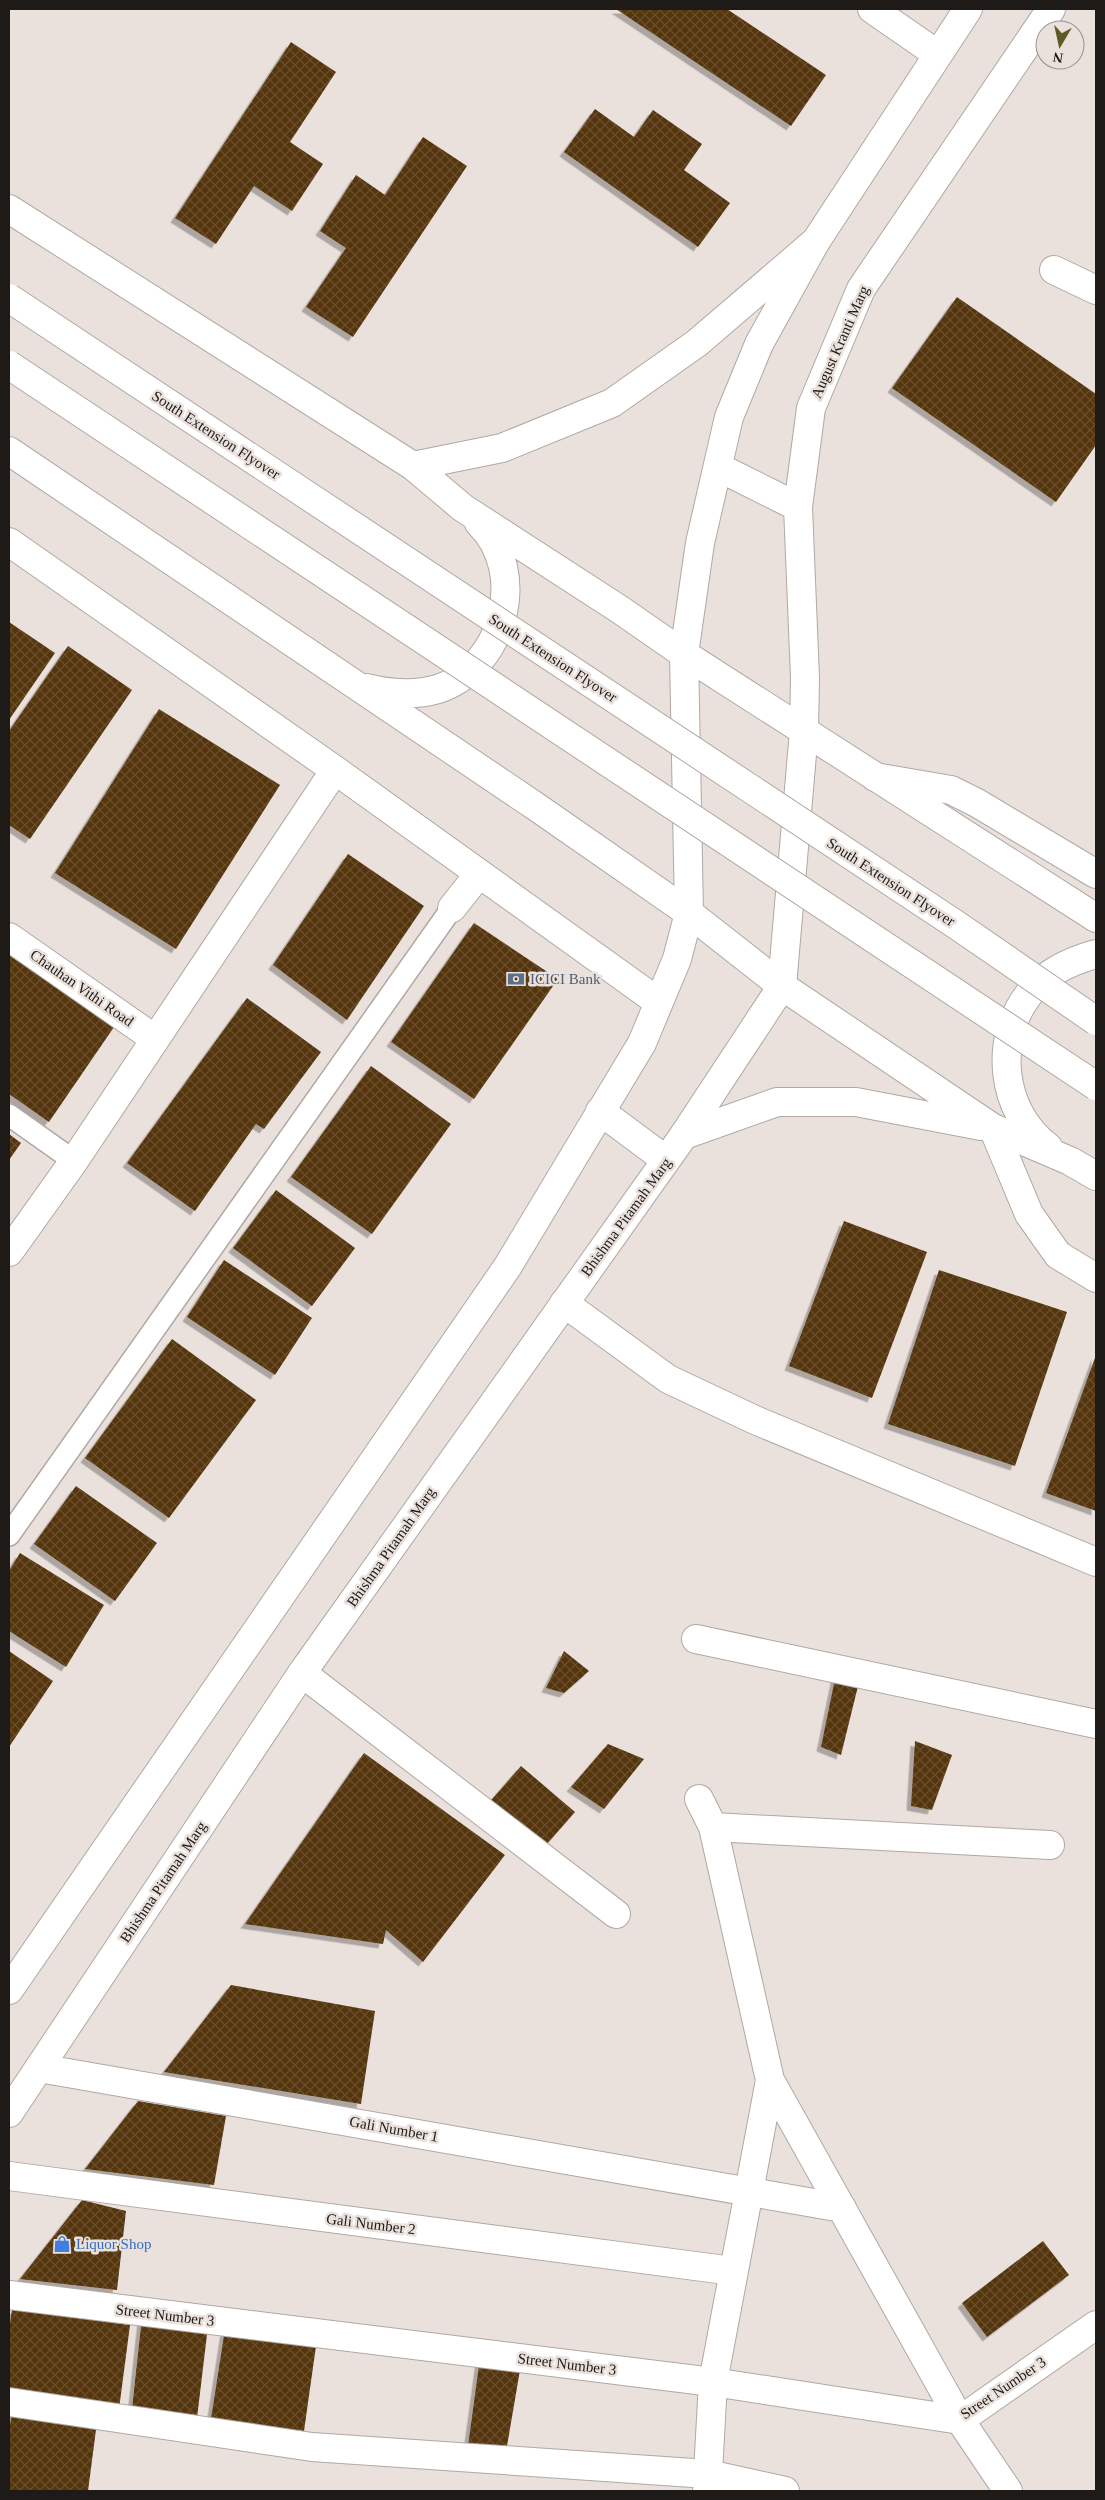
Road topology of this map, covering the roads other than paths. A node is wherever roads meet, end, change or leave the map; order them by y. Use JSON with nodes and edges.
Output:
{"nodes":[{"id":1,"x":872,"y":9,"type":"edge"},
{"id":2,"x":968,"y":9,"type":"edge"},
{"id":3,"x":1051,"y":9,"type":"edge"},
{"id":4,"x":937,"y":54,"type":"junction"},
{"id":5,"x":9,"y":209,"type":"edge"},
{"id":6,"x":816,"y":241,"type":"junction"},
{"id":7,"x":1054,"y":270,"type":"dead end"},
{"id":8,"x":1096,"y":290,"type":"edge"},
{"id":9,"x":9,"y":298,"type":"edge"},
{"id":10,"x":9,"y":365,"type":"edge"},
{"id":11,"x":9,"y":451,"type":"edge"},
{"id":12,"x":414,"y":466,"type":"junction"},
{"id":13,"x":718,"y":467,"type":"junction"},
{"id":14,"x":798,"y":507,"type":"junction"},
{"id":15,"x":463,"y":508,"type":"junction"},
{"id":16,"x":9,"y":542,"type":"edge"},
{"id":17,"x":684,"y":654,"type":"junction"},
{"id":18,"x":344,"y":677,"type":"junction"},
{"id":19,"x":804,"y":731,"type":"junction"},
{"id":20,"x":335,"y":770,"type":"junction"},
{"id":21,"x":876,"y":777,"type":"junction"},
{"id":22,"x":479,"y":874,"type":"junction"},
{"id":23,"x":1096,"y":874,"type":"edge"},
{"id":24,"x":452,"y":908,"type":"joint"},
{"id":25,"x":689,"y":913,"type":"junction"},
{"id":26,"x":1096,"y":918,"type":"edge"},
{"id":27,"x":9,"y":937,"type":"edge"},
{"id":28,"x":1096,"y":954,"type":"edge"},
{"id":29,"x":782,"y":986,"type":"junction"},
{"id":30,"x":657,"y":1001,"type":"junction"},
{"id":31,"x":1096,"y":1021,"type":"edge"},
{"id":32,"x":155,"y":1039,"type":"junction"},
{"id":33,"x":1096,"y":1086,"type":"edge"},
{"id":34,"x":600,"y":1111,"type":"junction"},
{"id":35,"x":9,"y":1115,"type":"edge"},
{"id":36,"x":993,"y":1128,"type":"junction"},
{"id":37,"x":684,"y":1136,"type":"junction"},
{"id":38,"x":666,"y":1160,"type":"junction"},
{"id":39,"x":74,"y":1161,"type":"junction"},
{"id":40,"x":1070,"y":1161,"type":"junction"},
{"id":41,"x":1096,"y":1176,"type":"edge"},
{"id":42,"x":9,"y":1252,"type":"edge"},
{"id":43,"x":1096,"y":1278,"type":"edge"},
{"id":44,"x":564,"y":1303,"type":"junction"},
{"id":45,"x":9,"y":1535,"type":"edge"},
{"id":46,"x":1096,"y":1562,"type":"edge"},
{"id":47,"x":696,"y":1639,"type":"dead end"},
{"id":48,"x":302,"y":1673,"type":"junction"},
{"id":49,"x":1096,"y":1724,"type":"edge"},
{"id":50,"x":699,"y":1800,"type":"dead end"},
{"id":51,"x":713,"y":1827,"type":"junction"},
{"id":52,"x":1050,"y":1845,"type":"dead end"},
{"id":53,"x":616,"y":1914,"type":"dead end"},
{"id":54,"x":9,"y":1990,"type":"edge"},
{"id":55,"x":39,"y":2068,"type":"junction"},
{"id":56,"x":770,"y":2080,"type":"junction"},
{"id":57,"x":9,"y":2113,"type":"edge"},
{"id":58,"x":9,"y":2176,"type":"edge"},
{"id":59,"x":748,"y":2190,"type":"junction"},
{"id":60,"x":842,"y":2208,"type":"junction"},
{"id":61,"x":732,"y":2271,"type":"junction"},
{"id":62,"x":9,"y":2295,"type":"edge"},
{"id":63,"x":1096,"y":2325,"type":"edge"},
{"id":64,"x":713,"y":2382,"type":"junction"},
{"id":65,"x":9,"y":2402,"type":"edge"},
{"id":66,"x":960,"y":2420,"type":"junction"},
{"id":67,"x":708,"y":2482,"type":"edge"},
{"id":68,"x":785,"y":2491,"type":"edge"},
{"id":69,"x":1008,"y":2491,"type":"edge"}],
"edges":[{"from":1,"to":4,"type":"main road"},
{"from":2,"to":4,"type":"main road"},
{"from":3,"to":14,"type":"main road","name":"August Kranti Marg"},
{"from":4,"to":6,"type":"main road"},
{"from":5,"to":12,"type":"main road"},
{"from":6,"to":12,"type":"main road"},
{"from":6,"to":13,"type":"main road"},
{"from":7,"to":8,"type":"main road"},
{"from":9,"to":31,"type":"main road","name":"South Extension Flyover","bridge":true},
{"from":10,"to":33,"type":"main road","bridge":true},
{"from":11,"to":18,"type":"main road"},
{"from":12,"to":15,"type":"main road"},
{"from":13,"to":14,"type":"main road"},
{"from":13,"to":17,"type":"main road"},
{"from":14,"to":19,"type":"main road","name":"August Kranti Marg"},
{"from":15,"to":17,"type":"main road"},
{"from":15,"to":18,"type":"main road"},
{"from":16,"to":20,"type":"main road"},
{"from":17,"to":19,"type":"main road"},
{"from":17,"to":25,"type":"main road"},
{"from":18,"to":25,"type":"main road"},
{"from":19,"to":21,"type":"main road"},
{"from":19,"to":29,"type":"main road","name":"August Kranti Marg"},
{"from":20,"to":22,"type":"main road"},
{"from":20,"to":32,"type":"main road"},
{"from":21,"to":23,"type":"main road"},
{"from":21,"to":26,"type":"main road"},
{"from":22,"to":24,"type":"main road"},
{"from":22,"to":30,"type":"main road"},
{"from":24,"to":45,"type":"lane"},
{"from":25,"to":29,"type":"main road"},
{"from":25,"to":30,"type":"main road"},
{"from":27,"to":32,"type":"main road","name":"Chauhan Vithi Road"},
{"from":28,"to":40,"type":"main road"},
{"from":29,"to":36,"type":"main road"},
{"from":29,"to":37,"type":"main road","name":"Bhishma Pitamah Marg"},
{"from":30,"to":34,"type":"main road"},
{"from":32,"to":39,"type":"main road"},
{"from":34,"to":38,"type":"main road"},
{"from":34,"to":54,"type":"main road"},
{"from":35,"to":39,"type":"lane"},
{"from":36,"to":37,"type":"main road"},
{"from":36,"to":40,"type":"main road"},
{"from":36,"to":43,"type":"main road"},
{"from":37,"to":38,"type":"main road","name":"Bhishma Pitamah Marg"},
{"from":38,"to":44,"type":"main road","name":"Bhishma Pitamah Marg"},
{"from":39,"to":42,"type":"main road"},
{"from":40,"to":41,"type":"main road"},
{"from":44,"to":46,"type":"main road"},
{"from":44,"to":48,"type":"main road","name":"Bhishma Pitamah Marg"},
{"from":47,"to":49,"type":"main road"},
{"from":48,"to":53,"type":"main road"},
{"from":48,"to":55,"type":"main road","name":"Bhishma Pitamah Marg"},
{"from":50,"to":51,"type":"main road"},
{"from":51,"to":52,"type":"main road"},
{"from":51,"to":56,"type":"main road"},
{"from":55,"to":57,"type":"main road","name":"Bhishma Pitamah Marg"},
{"from":55,"to":59,"type":"main road","name":"Gali Number 1"},
{"from":56,"to":59,"type":"main road"},
{"from":56,"to":60,"type":"main road"},
{"from":58,"to":61,"type":"main road","name":"Gali Number 2"},
{"from":59,"to":60,"type":"main road","name":"Gali Number 1"},
{"from":59,"to":61,"type":"main road"},
{"from":60,"to":66,"type":"main road"},
{"from":61,"to":64,"type":"main road"},
{"from":62,"to":64,"type":"main road","name":"Street Number 3"},
{"from":63,"to":66,"type":"main road","name":"Street Number 3"},
{"from":64,"to":66,"type":"main road","name":"Street Number 3"},
{"from":64,"to":67,"type":"main road"},
{"from":65,"to":67,"type":"main road"},
{"from":66,"to":69,"type":"main road"},
{"from":67,"to":68,"type":"main road"}]}
